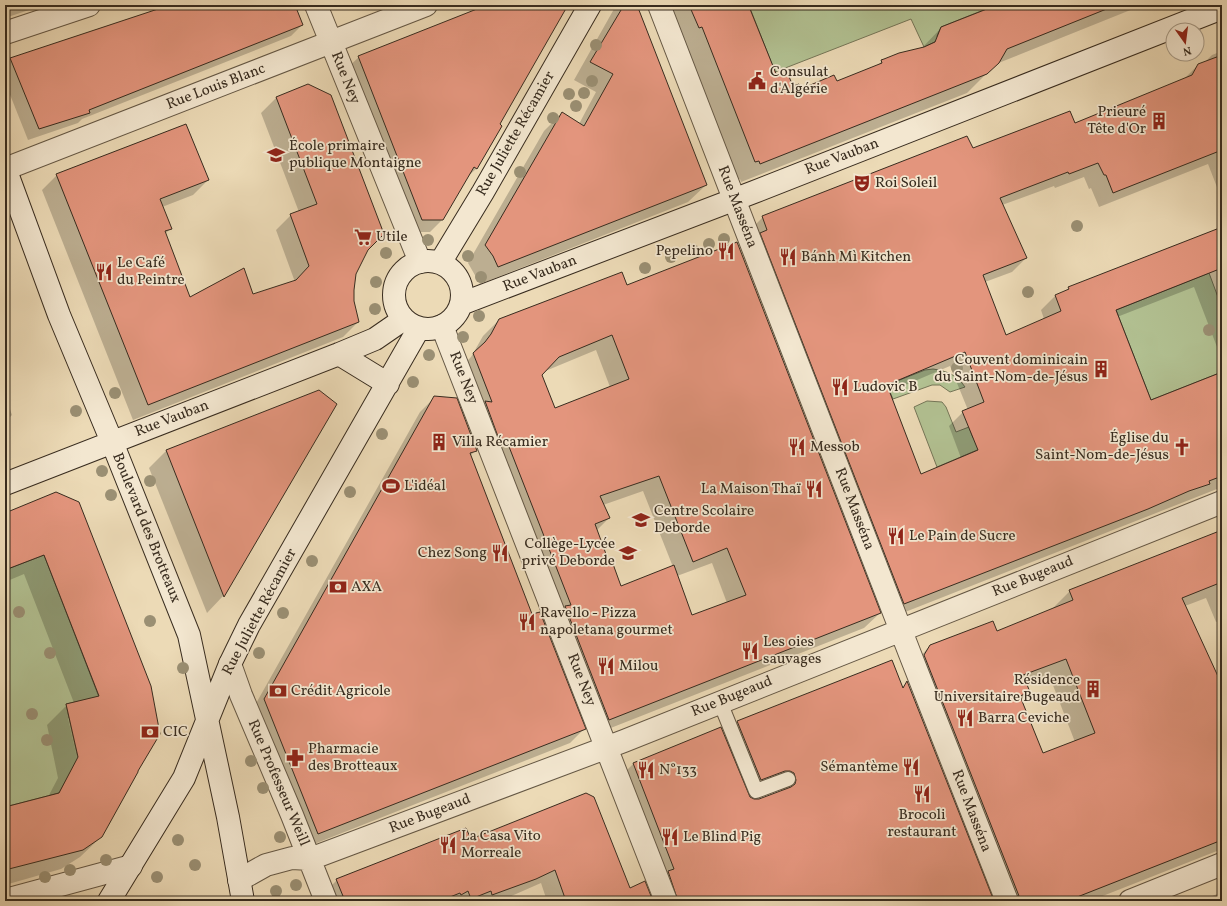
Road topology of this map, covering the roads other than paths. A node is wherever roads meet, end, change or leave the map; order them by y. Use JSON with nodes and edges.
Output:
{"nodes":[{"id":1,"x":89,"y":5,"type":"edge"},
{"id":2,"x":316,"y":5,"type":"edge"},
{"id":3,"x":426,"y":5,"type":"edge"},
{"id":4,"x":590,"y":5,"type":"edge"},
{"id":5,"x":659,"y":5,"type":"edge"},
{"id":6,"x":1222,"y":8,"type":"edge"},
{"id":7,"x":5,"y":33,"type":"edge"},
{"id":8,"x":331,"y":43,"type":"junction"},
{"id":9,"x":5,"y":168,"type":"edge"},
{"id":10,"x":734,"y":199,"type":"junction"},
{"id":11,"x":430,"y":262,"type":"junction"},
{"id":12,"x":461,"y":304,"type":"junction"},
{"id":13,"x":412,"y":323,"type":"junction"},
{"id":14,"x":442,"y":326,"type":"junction"},
{"id":15,"x":339,"y":354,"type":"junction"},
{"id":16,"x":388,"y":384,"type":"junction"},
{"id":17,"x":112,"y":442,"type":"junction"},
{"id":18,"x":5,"y":484,"type":"edge"},
{"id":19,"x":1222,"y":502,"type":"edge"},
{"id":20,"x":901,"y":630,"type":"junction"},
{"id":21,"x":230,"y":664,"type":"junction"},
{"id":22,"x":720,"y":702,"type":"junction"},
{"id":23,"x":207,"y":722,"type":"junction"},
{"id":24,"x":607,"y":748,"type":"junction"},
{"id":25,"x":788,"y":779,"type":"dead end"},
{"id":26,"x":310,"y":860,"type":"junction"},
{"id":27,"x":1222,"y":864,"type":"edge"},
{"id":28,"x":130,"y":866,"type":"junction"},
{"id":29,"x":241,"y":891,"type":"edge"},
{"id":30,"x":5,"y":900,"type":"edge"},
{"id":31,"x":109,"y":901,"type":"edge"},
{"id":32,"x":326,"y":901,"type":"edge"},
{"id":33,"x":666,"y":901,"type":"edge"},
{"id":34,"x":1007,"y":901,"type":"edge"},
{"id":35,"x":1130,"y":901,"type":"edge"}],
"edges":[{"from":1,"to":7,"type":"street"},
{"from":2,"to":8,"type":"street","name":"Rue Ney"},
{"from":3,"to":8,"type":"street","name":"Rue Louis Blanc"},
{"from":4,"to":11,"type":"street","name":"Rue Juliette Récamier"},
{"from":5,"to":10,"type":"street","name":"Rue Masséna"},
{"from":6,"to":10,"type":"street","name":"Rue Vauban"},
{"from":8,"to":9,"type":"street","name":"Rue Louis Blanc"},
{"from":8,"to":11,"type":"street","name":"Rue Ney"},
{"from":9,"to":17,"type":"street","name":"Boulevard des Brotteaux"},
{"from":10,"to":12,"type":"street","name":"Rue Vauban"},
{"from":10,"to":20,"type":"street","name":"Rue Masséna"},
{"from":11,"to":12,"type":"street"},
{"from":11,"to":13,"type":"street"},
{"from":12,"to":14,"type":"street"},
{"from":13,"to":14,"type":"street"},
{"from":13,"to":15,"type":"street","name":"Rue Vauban"},
{"from":13,"to":16,"type":"street","name":"Rue Juliette Récamier"},
{"from":14,"to":24,"type":"street","name":"Rue Ney"},
{"from":15,"to":16,"type":"street"},
{"from":15,"to":17,"type":"street","name":"Rue Vauban"},
{"from":16,"to":21,"type":"street","name":"Rue Juliette Récamier"},
{"from":17,"to":18,"type":"street","name":"Rue Vauban"},
{"from":17,"to":23,"type":"street","name":"Boulevard des Brotteaux"},
{"from":19,"to":20,"type":"street","name":"Rue Bugeaud"},
{"from":20,"to":22,"type":"street","name":"Rue Bugeaud"},
{"from":20,"to":34,"type":"street","name":"Rue Masséna"},
{"from":21,"to":23,"type":"street","name":"Rue Juliette Récamier"},
{"from":21,"to":26,"type":"street","name":"Rue Professeur Weill"},
{"from":22,"to":24,"type":"street","name":"Rue Bugeaud"},
{"from":22,"to":25,"type":"lane"},
{"from":23,"to":28,"type":"street","name":"Rue Juliette Récamier"},
{"from":23,"to":29,"type":"street","name":"Boulevard des Brotteaux"},
{"from":24,"to":26,"type":"street","name":"Rue Bugeaud"},
{"from":24,"to":33,"type":"street","name":"Rue Ney"},
{"from":26,"to":29,"type":"street","name":"Rue Bugeaud"},
{"from":26,"to":32,"type":"street","name":"Rue Professeur Weill"},
{"from":27,"to":35,"type":"street"},
{"from":28,"to":30,"type":"street"},
{"from":28,"to":31,"type":"street","name":"Rue Juliette Récamier"}]}
